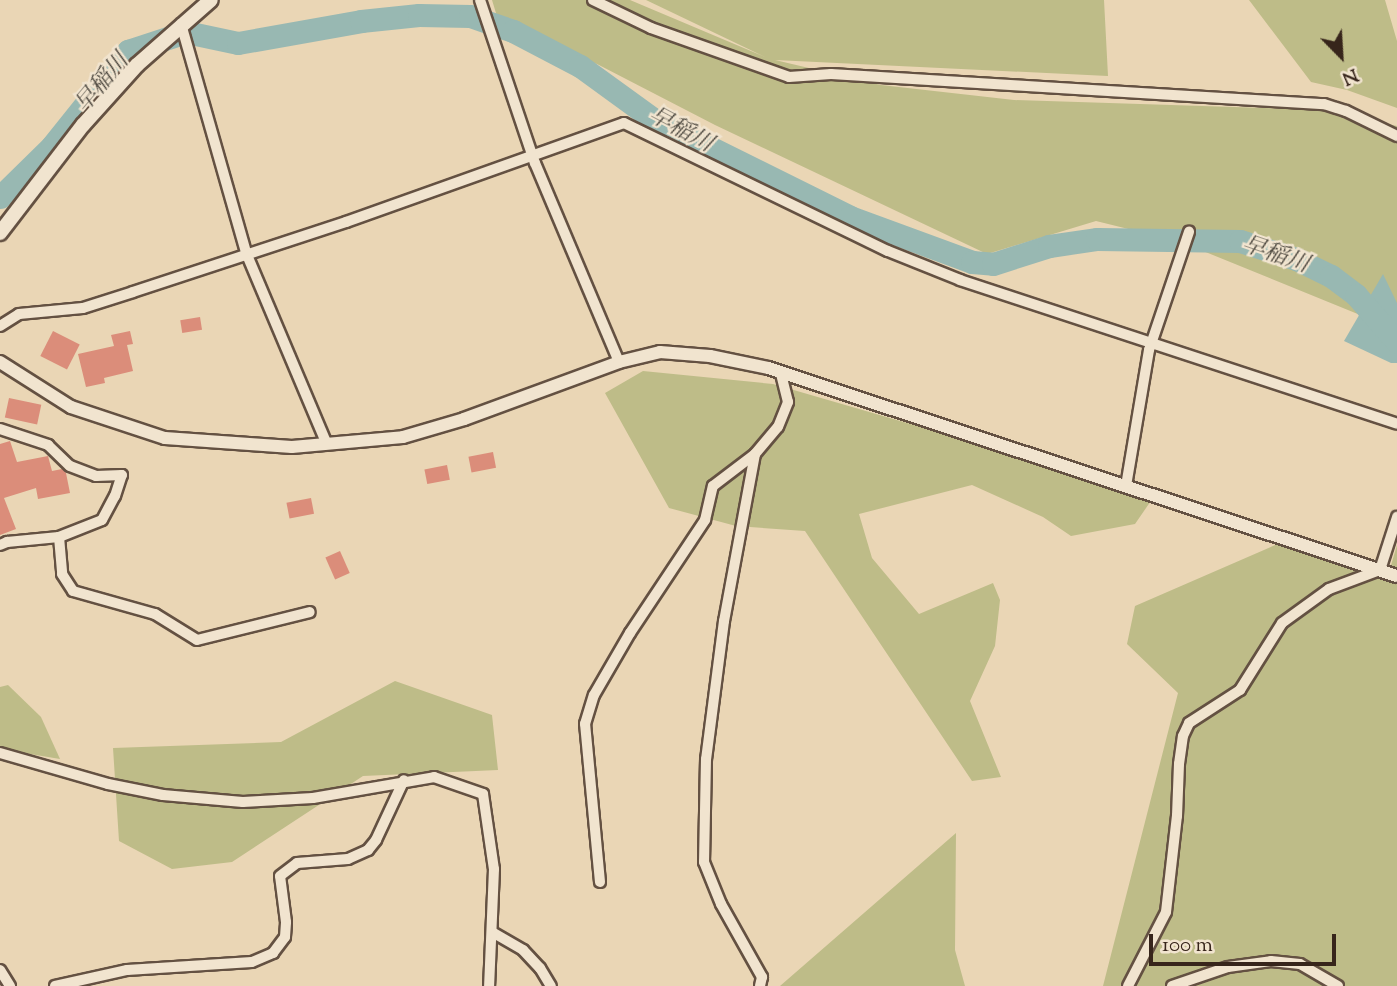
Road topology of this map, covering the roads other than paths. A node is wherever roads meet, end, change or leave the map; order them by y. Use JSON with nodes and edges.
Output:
{"nodes":[{"id":1,"x":211,"y":0,"type":"edge"},
{"id":2,"x":480,"y":0,"type":"edge"},
{"id":3,"x":593,"y":0,"type":"edge"},
{"id":4,"x":181,"y":24,"type":"junction"},
{"id":5,"x":1397,"y":136,"type":"edge"},
{"id":6,"x":533,"y":156,"type":"junction"},
{"id":7,"x":1189,"y":232,"type":"dead end"},
{"id":8,"x":0,"y":233,"type":"edge"},
{"id":9,"x":247,"y":255,"type":"junction"},
{"id":10,"x":0,"y":326,"type":"edge"},
{"id":11,"x":1153,"y":342,"type":"junction"},
{"id":12,"x":0,"y":362,"type":"edge"},
{"id":13,"x":619,"y":362,"type":"junction"},
{"id":14,"x":781,"y":373,"type":"junction"},
{"id":15,"x":1397,"y":424,"type":"edge"},
{"id":16,"x":0,"y":429,"type":"edge"},
{"id":17,"x":327,"y":444,"type":"junction"},
{"id":18,"x":755,"y":454,"type":"junction"},
{"id":19,"x":1126,"y":486,"type":"junction"},
{"id":20,"x":1397,"y":517,"type":"edge"},
{"id":21,"x":59,"y":537,"type":"junction"},
{"id":22,"x":0,"y":545,"type":"edge"},
{"id":23,"x":1380,"y":570,"type":"junction"},
{"id":24,"x":1397,"y":576,"type":"edge"},
{"id":25,"x":310,"y":612,"type":"dead end"},
{"id":26,"x":0,"y":753,"type":"edge"},
{"id":27,"x":404,"y":780,"type":"junction"},
{"id":28,"x":600,"y":881,"type":"dead end"},
{"id":29,"x":492,"y":932,"type":"junction"},
{"id":30,"x":0,"y":970,"type":"edge"},
{"id":31,"x":10,"y":986,"type":"edge"},
{"id":32,"x":55,"y":986,"type":"edge"},
{"id":33,"x":489,"y":986,"type":"edge"},
{"id":34,"x":551,"y":986,"type":"edge"},
{"id":35,"x":760,"y":986,"type":"edge"},
{"id":36,"x":1128,"y":986,"type":"edge"},
{"id":37,"x":1172,"y":986,"type":"edge"},
{"id":38,"x":1338,"y":986,"type":"edge"}],
"edges":[{"from":1,"to":4,"type":"main road"},
{"from":2,"to":6,"type":"street"},
{"from":3,"to":5,"type":"street"},
{"from":4,"to":8,"type":"main road"},
{"from":4,"to":9,"type":"street"},
{"from":6,"to":9,"type":"street"},
{"from":6,"to":11,"type":"street"},
{"from":6,"to":13,"type":"street"},
{"from":7,"to":11,"type":"street"},
{"from":9,"to":10,"type":"street"},
{"from":9,"to":17,"type":"street"},
{"from":11,"to":15,"type":"street"},
{"from":11,"to":19,"type":"street"},
{"from":12,"to":17,"type":"street"},
{"from":13,"to":14,"type":"street"},
{"from":13,"to":17,"type":"street"},
{"from":14,"to":18,"type":"street"},
{"from":14,"to":19,"type":"street"},
{"from":16,"to":21,"type":"street"},
{"from":18,"to":28,"type":"street"},
{"from":18,"to":35,"type":"street"},
{"from":19,"to":23,"type":"street"},
{"from":20,"to":23,"type":"street"},
{"from":21,"to":22,"type":"street"},
{"from":21,"to":25,"type":"street"},
{"from":23,"to":24,"type":"street"},
{"from":23,"to":36,"type":"street"},
{"from":26,"to":27,"type":"street"},
{"from":27,"to":29,"type":"street"},
{"from":27,"to":32,"type":"street"},
{"from":29,"to":33,"type":"street"},
{"from":29,"to":34,"type":"street"},
{"from":30,"to":31,"type":"street"},
{"from":37,"to":38,"type":"street"}]}
